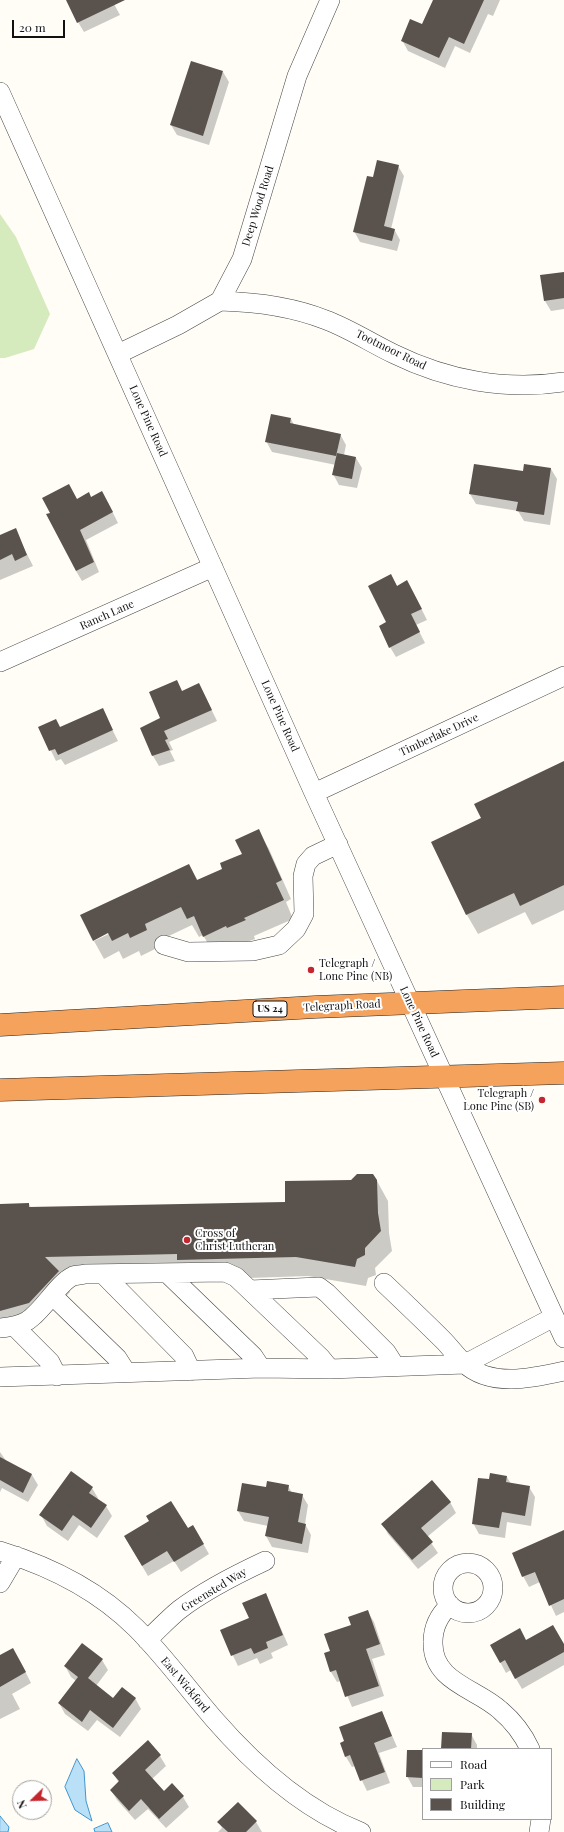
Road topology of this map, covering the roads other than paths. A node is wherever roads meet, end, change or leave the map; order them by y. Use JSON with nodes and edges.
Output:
{"nodes":[{"id":1,"x":330,"y":0,"type":"edge"},
{"id":2,"x":0,"y":92,"type":"edge"},
{"id":3,"x":220,"y":301,"type":"junction"},
{"id":4,"x":118,"y":354,"type":"junction"},
{"id":5,"x":564,"y":382,"type":"edge"},
{"id":6,"x":213,"y":567,"type":"junction"},
{"id":7,"x":0,"y":662,"type":"edge"},
{"id":8,"x":564,"y":676,"type":"edge"},
{"id":9,"x":314,"y":793,"type":"junction"},
{"id":10,"x":338,"y":844,"type":"junction"},
{"id":11,"x":164,"y":945,"type":"dead end"},
{"id":12,"x":564,"y":997,"type":"edge"},
{"id":13,"x":410,"y":1003,"type":"junction"},
{"id":14,"x":0,"y":1025,"type":"edge"},
{"id":15,"x":564,"y":1073,"type":"edge"},
{"id":16,"x":444,"y":1077,"type":"junction"},
{"id":17,"x":0,"y":1090,"type":"edge"},
{"id":18,"x":103,"y":1274,"type":"junction"},
{"id":19,"x":168,"y":1274,"type":"junction"},
{"id":20,"x":384,"y":1282,"type":"dead end"},
{"id":21,"x":250,"y":1290,"type":"junction"},
{"id":22,"x":53,"y":1296,"type":"junction"},
{"id":23,"x":554,"y":1317,"type":"junction"},
{"id":24,"x":7,"y":1327,"type":"edge"},
{"id":25,"x":564,"y":1338,"type":"edge"},
{"id":26,"x":465,"y":1364,"type":"junction"},
{"id":27,"x":395,"y":1366,"type":"junction"},
{"id":28,"x":261,"y":1368,"type":"junction"},
{"id":29,"x":330,"y":1369,"type":"junction"},
{"id":30,"x":191,"y":1371,"type":"junction"},
{"id":31,"x":564,"y":1371,"type":"edge"},
{"id":32,"x":126,"y":1372,"type":"junction"},
{"id":33,"x":57,"y":1376,"type":"junction"},
{"id":34,"x":0,"y":1378,"type":"edge"},
{"id":35,"x":8,"y":1554,"type":"edge"},
{"id":36,"x":266,"y":1561,"type":"dead end"},
{"id":37,"x":0,"y":1583,"type":"edge"},
{"id":38,"x":450,"y":1604,"type":"dead end"},
{"id":39,"x":147,"y":1640,"type":"junction"},
{"id":40,"x":529,"y":1748,"type":"edge"},
{"id":41,"x":540,"y":1820,"type":"edge"},
{"id":42,"x":361,"y":1832,"type":"edge"},
{"id":43,"x":539,"y":1832,"type":"edge"}],
"edges":[{"from":1,"to":3,"type":"street","name":"Deep Wood Road"},
{"from":2,"to":4,"type":"street","name":"Lone Pine Road"},
{"from":3,"to":4,"type":"street"},
{"from":3,"to":5,"type":"street","name":"Tootmoor Road"},
{"from":4,"to":6,"type":"street","name":"Lone Pine Road"},
{"from":6,"to":7,"type":"street","name":"Ranch Lane"},
{"from":6,"to":9,"type":"street","name":"Lone Pine Road"},
{"from":8,"to":9,"type":"street","name":"Timberlake Drive"},
{"from":9,"to":10,"type":"street","name":"Lone Pine Road"},
{"from":10,"to":11,"type":"street"},
{"from":10,"to":13,"type":"street","name":"Lone Pine Road"},
{"from":12,"to":13,"type":"highway","name":"Telegraph Road","number":"US 24"},
{"from":13,"to":14,"type":"highway","name":"Telegraph Road","number":"US 24"},
{"from":13,"to":16,"type":"street","name":"Lone Pine Road"},
{"from":15,"to":16,"type":"highway"},
{"from":16,"to":17,"type":"highway"},
{"from":16,"to":23,"type":"street","name":"Lone Pine Road"},
{"from":18,"to":19,"type":"street"},
{"from":18,"to":22,"type":"street"},
{"from":18,"to":30,"type":"street"},
{"from":19,"to":21,"type":"street"},
{"from":19,"to":28,"type":"street"},
{"from":20,"to":26,"type":"street"},
{"from":21,"to":27,"type":"street"},
{"from":21,"to":29,"type":"street"},
{"from":22,"to":24,"type":"street"},
{"from":22,"to":32,"type":"street"},
{"from":23,"to":25,"type":"street","name":"Lone Pine Road"},
{"from":23,"to":26,"type":"street"},
{"from":24,"to":33,"type":"street"},
{"from":26,"to":27,"type":"street"},
{"from":26,"to":31,"type":"street"},
{"from":27,"to":29,"type":"street"},
{"from":28,"to":29,"type":"street"},
{"from":28,"to":30,"type":"street"},
{"from":30,"to":32,"type":"street"},
{"from":32,"to":33,"type":"street"},
{"from":33,"to":34,"type":"street"},
{"from":35,"to":37,"type":"street"},
{"from":35,"to":39,"type":"street","name":"East Wickford"},
{"from":36,"to":39,"type":"street","name":"Greensted Way"},
{"from":38,"to":40,"type":"street"},
{"from":39,"to":42,"type":"street","name":"East Wickford"},
{"from":41,"to":43,"type":"street"}]}
